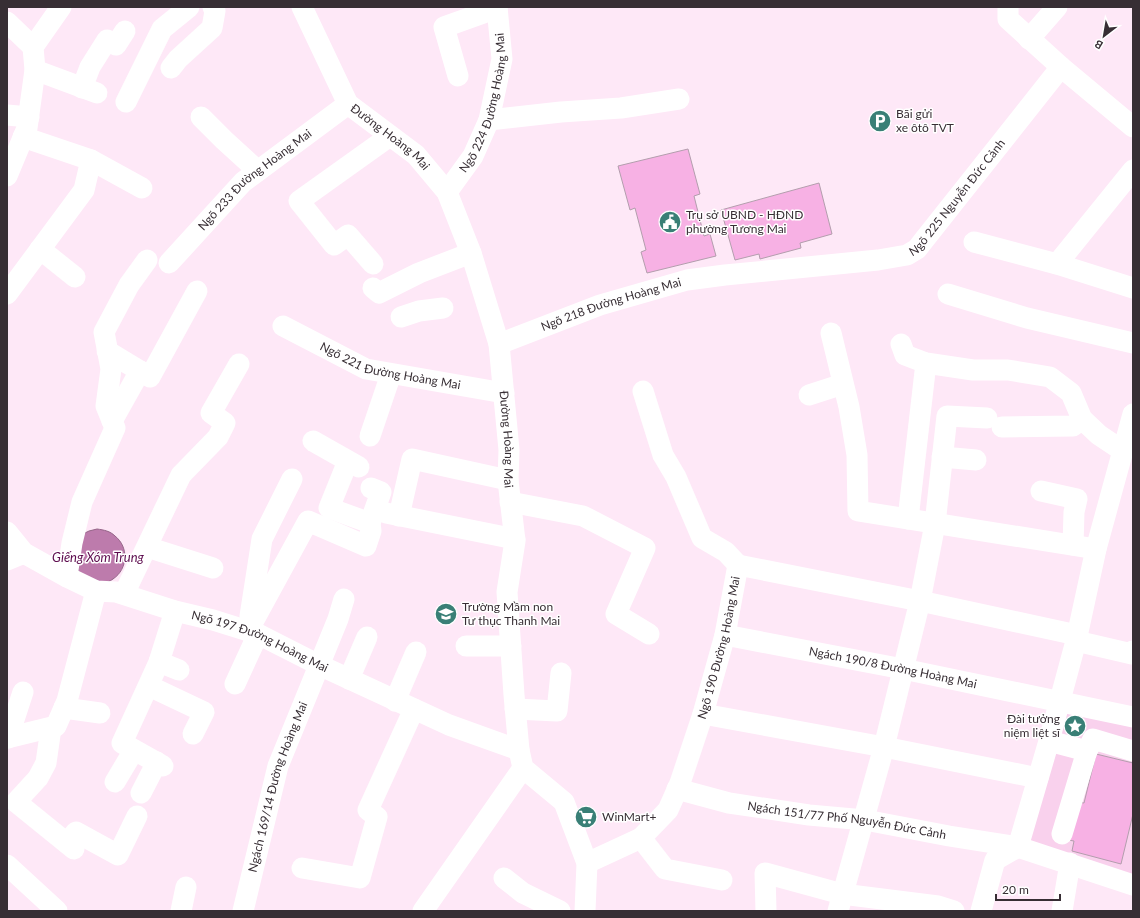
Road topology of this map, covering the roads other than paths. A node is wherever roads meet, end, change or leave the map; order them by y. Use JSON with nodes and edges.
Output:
{"nodes":[{"id":1,"x":61,"y":7,"type":"edge"},
{"id":2,"x":189,"y":7,"type":"edge"},
{"id":3,"x":213,"y":7,"type":"edge"},
{"id":4,"x":302,"y":7,"type":"edge"},
{"id":5,"x":1008,"y":7,"type":"edge"},
{"id":6,"x":1057,"y":7,"type":"edge"},
{"id":7,"x":497,"y":8,"type":"edge"},
{"id":8,"x":7,"y":22,"type":"edge"},
{"id":9,"x":125,"y":31,"type":"dead end"},
{"id":10,"x":1029,"y":39,"type":"junction"},
{"id":11,"x":33,"y":47,"type":"junction"},
{"id":12,"x":1061,"y":67,"type":"junction"},
{"id":13,"x":171,"y":68,"type":"dead end"},
{"id":14,"x":35,"y":70,"type":"junction"},
{"id":15,"x":458,"y":76,"type":"dead end"},
{"id":16,"x":679,"y":99,"type":"dead end"},
{"id":17,"x":126,"y":102,"type":"dead end"},
{"id":18,"x":348,"y":104,"type":"junction"},
{"id":19,"x":7,"y":115,"type":"edge"},
{"id":20,"x":201,"y":116,"type":"dead end"},
{"id":21,"x":489,"y":120,"type":"junction"},
{"id":22,"x":26,"y":127,"type":"junction"},
{"id":23,"x":1133,"y":127,"type":"edge"},
{"id":24,"x":390,"y":136,"type":"junction"},
{"id":25,"x":91,"y":160,"type":"junction"},
{"id":26,"x":1133,"y":170,"type":"edge"},
{"id":27,"x":258,"y":171,"type":"junction"},
{"id":28,"x":7,"y":176,"type":"edge"},
{"id":29,"x":142,"y":188,"type":"dead end"},
{"id":30,"x":446,"y":192,"type":"junction"},
{"id":31,"x":974,"y":242,"type":"dead end"},
{"id":32,"x":40,"y":249,"type":"junction"},
{"id":33,"x":471,"y":253,"type":"junction"},
{"id":34,"x":147,"y":260,"type":"dead end"},
{"id":35,"x":169,"y":263,"type":"dead end"},
{"id":36,"x":373,"y":264,"type":"dead end"},
{"id":37,"x":1057,"y":264,"type":"junction"},
{"id":38,"x":725,"y":275,"type":"joint"},
{"id":39,"x":75,"y":277,"type":"dead end"},
{"id":40,"x":410,"y":277,"type":"junction"},
{"id":41,"x":373,"y":288,"type":"dead end"},
{"id":42,"x":1133,"y":288,"type":"edge"},
{"id":43,"x":197,"y":291,"type":"dead end"},
{"id":44,"x":7,"y":294,"type":"edge"},
{"id":45,"x":948,"y":294,"type":"dead end"},
{"id":46,"x":443,"y":308,"type":"dead end"},
{"id":47,"x":283,"y":326,"type":"dead end"},
{"id":48,"x":831,"y":333,"type":"dead end"},
{"id":49,"x":1133,"y":343,"type":"edge"},
{"id":50,"x":500,"y":344,"type":"junction"},
{"id":51,"x":901,"y":344,"type":"dead end"},
{"id":52,"x":107,"y":351,"type":"junction"},
{"id":53,"x":926,"y":363,"type":"junction"},
{"id":54,"x":239,"y":364,"type":"dead end"},
{"id":55,"x":140,"y":371,"type":"junction"},
{"id":56,"x":391,"y":374,"type":"junction"},
{"id":57,"x":843,"y":384,"type":"junction"},
{"id":58,"x":643,"y":391,"type":"dead end"},
{"id":59,"x":504,"y":393,"type":"junction"},
{"id":60,"x":809,"y":395,"type":"dead end"},
{"id":61,"x":1133,"y":414,"type":"edge"},
{"id":62,"x":1082,"y":419,"type":"junction"},
{"id":63,"x":112,"y":421,"type":"junction"},
{"id":64,"x":370,"y":436,"type":"dead end"},
{"id":65,"x":313,"y":441,"type":"dead end"},
{"id":66,"x":1123,"y":451,"type":"junction"},
{"id":67,"x":942,"y":457,"type":"junction"},
{"id":68,"x":976,"y":460,"type":"dead end"},
{"id":69,"x":292,"y":479,"type":"dead end"},
{"id":70,"x":508,"y":480,"type":"junction"},
{"id":71,"x":371,"y":488,"type":"dead end"},
{"id":72,"x":1041,"y":491,"type":"dead end"},
{"id":73,"x":510,"y":502,"type":"junction"},
{"id":74,"x":372,"y":516,"type":"junction"},
{"id":75,"x":399,"y":516,"type":"junction"},
{"id":76,"x":908,"y":519,"type":"junction"},
{"id":77,"x":935,"y":524,"type":"junction"},
{"id":78,"x":7,"y":532,"type":"edge"},
{"id":79,"x":515,"y":539,"type":"junction"},
{"id":80,"x":1073,"y":545,"type":"junction"},
{"id":81,"x":147,"y":547,"type":"junction"},
{"id":82,"x":1096,"y":549,"type":"junction"},
{"id":83,"x":16,"y":557,"type":"edge"},
{"id":84,"x":738,"y":566,"type":"junction"},
{"id":85,"x":213,"y":568,"type":"dead end"},
{"id":86,"x":67,"y":577,"type":"junction"},
{"id":87,"x":96,"y":591,"type":"junction"},
{"id":88,"x":124,"y":594,"type":"junction"},
{"id":89,"x":344,"y":599,"type":"dead end"},
{"id":90,"x":920,"y":601,"type":"junction"},
{"id":91,"x":175,"y":611,"type":"junction"},
{"id":92,"x":253,"y":632,"type":"junction"},
{"id":93,"x":649,"y":634,"type":"dead end"},
{"id":94,"x":725,"y":635,"type":"junction"},
{"id":95,"x":367,"y":637,"type":"dead end"},
{"id":96,"x":1076,"y":638,"type":"junction"},
{"id":97,"x":466,"y":646,"type":"dead end"},
{"id":98,"x":510,"y":646,"type":"junction"},
{"id":99,"x":416,"y":652,"type":"dead end"},
{"id":100,"x":1133,"y":653,"type":"edge"},
{"id":101,"x":159,"y":662,"type":"junction"},
{"id":102,"x":319,"y":665,"type":"junction"},
{"id":103,"x":903,"y":669,"type":"junction"},
{"id":104,"x":179,"y":670,"type":"dead end"},
{"id":105,"x":560,"y":673,"type":"dead end"},
{"id":106,"x":349,"y":679,"type":"junction"},
{"id":107,"x":235,"y":684,"type":"dead end"},
{"id":108,"x":149,"y":686,"type":"junction"},
{"id":109,"x":23,"y":692,"type":"dead end"},
{"id":110,"x":395,"y":701,"type":"junction"},
{"id":111,"x":1059,"y":701,"type":"junction"},
{"id":112,"x":64,"y":708,"type":"junction"},
{"id":113,"x":414,"y":709,"type":"junction"},
{"id":114,"x":515,"y":709,"type":"junction"},
{"id":115,"x":100,"y":713,"type":"dead end"},
{"id":116,"x":703,"y":714,"type":"junction"},
{"id":117,"x":1133,"y":717,"type":"edge"},
{"id":118,"x":51,"y":728,"type":"junction"},
{"id":119,"x":193,"y":734,"type":"dead end"},
{"id":120,"x":8,"y":738,"type":"edge"},
{"id":121,"x":1049,"y":741,"type":"junction"},
{"id":122,"x":884,"y":747,"type":"junction"},
{"id":123,"x":134,"y":750,"type":"junction"},
{"id":124,"x":1086,"y":751,"type":"junction"},
{"id":125,"x":1133,"y":752,"type":"edge"},
{"id":126,"x":521,"y":759,"type":"junction"},
{"id":127,"x":1038,"y":778,"type":"junction"},
{"id":128,"x":115,"y":782,"type":"dead end"},
{"id":129,"x":677,"y":789,"type":"junction"},
{"id":130,"x":141,"y":792,"type":"dead end"},
{"id":131,"x":137,"y":816,"type":"dead end"},
{"id":132,"x":864,"y":820,"type":"junction"},
{"id":133,"x":1062,"y":834,"type":"dead end"},
{"id":134,"x":642,"y":838,"type":"junction"},
{"id":135,"x":1018,"y":847,"type":"junction"},
{"id":136,"x":587,"y":863,"type":"junction"},
{"id":137,"x":1070,"y":863,"type":"junction"},
{"id":138,"x":7,"y":865,"type":"edge"},
{"id":139,"x":302,"y":868,"type":"dead end"},
{"id":140,"x":504,"y":878,"type":"dead end"},
{"id":141,"x":722,"y":880,"type":"dead end"},
{"id":142,"x":1133,"y":885,"type":"edge"},
{"id":143,"x":186,"y":887,"type":"dead end"},
{"id":144,"x":840,"y":903,"type":"edge"},
{"id":145,"x":552,"y":909,"type":"edge"},
{"id":146,"x":57,"y":911,"type":"edge"},
{"id":147,"x":181,"y":911,"type":"edge"},
{"id":148,"x":242,"y":911,"type":"edge"},
{"id":149,"x":423,"y":911,"type":"edge"},
{"id":150,"x":585,"y":911,"type":"edge"},
{"id":151,"x":766,"y":911,"type":"edge"},
{"id":152,"x":954,"y":911,"type":"edge"},
{"id":153,"x":981,"y":911,"type":"edge"},
{"id":154,"x":1062,"y":911,"type":"edge"}],
"edges":[{"from":1,"to":11,"type":"street"},
{"from":2,"to":17,"type":"street"},
{"from":3,"to":13,"type":"street"},
{"from":4,"to":18,"type":"street","name":"Đường Hoàng Mai"},
{"from":5,"to":10,"type":"street"},
{"from":6,"to":10,"type":"street"},
{"from":7,"to":15,"type":"street"},
{"from":7,"to":21,"type":"street","name":"Ngõ 224 Đường Hoàng Mai"},
{"from":8,"to":11,"type":"street"},
{"from":9,"to":14,"type":"street"},
{"from":10,"to":12,"type":"street"},
{"from":11,"to":14,"type":"street"},
{"from":12,"to":23,"type":"street"},
{"from":12,"to":38,"type":"street","name":"Ngõ 225 Nguyễn Đức Cảnh"},
{"from":14,"to":22,"type":"street"},
{"from":16,"to":21,"type":"street"},
{"from":18,"to":24,"type":"street","name":"Đường Hoàng Mai"},
{"from":18,"to":27,"type":"street","name":"Ngõ 233 Đường Hoàng Mai"},
{"from":19,"to":22,"type":"street"},
{"from":20,"to":27,"type":"street"},
{"from":21,"to":30,"type":"street","name":"Ngõ 224 Đường Hoàng Mai"},
{"from":22,"to":25,"type":"street"},
{"from":22,"to":28,"type":"street"},
{"from":24,"to":30,"type":"street","name":"Đường Hoàng Mai"},
{"from":24,"to":36,"type":"street"},
{"from":25,"to":29,"type":"street"},
{"from":25,"to":32,"type":"street"},
{"from":26,"to":37,"type":"street"},
{"from":27,"to":35,"type":"street","name":"Ngõ 233 Đường Hoàng Mai"},
{"from":30,"to":33,"type":"street","name":"Đường Hoàng Mai"},
{"from":31,"to":37,"type":"street"},
{"from":32,"to":39,"type":"street"},
{"from":32,"to":44,"type":"street"},
{"from":33,"to":40,"type":"street"},
{"from":33,"to":50,"type":"street","name":"Đường Hoàng Mai"},
{"from":34,"to":52,"type":"street"},
{"from":37,"to":42,"type":"street"},
{"from":38,"to":50,"type":"street","name":"Ngõ 218 Đường Hoàng Mai"},
{"from":40,"to":41,"type":"street"},
{"from":40,"to":46,"type":"street"},
{"from":43,"to":55,"type":"street"},
{"from":45,"to":49,"type":"street"},
{"from":47,"to":56,"type":"street","name":"Ngõ 221 Đường Hoàng Mai"},
{"from":48,"to":57,"type":"street"},
{"from":50,"to":59,"type":"street","name":"Đường Hoàng Mai"},
{"from":51,"to":53,"type":"street"},
{"from":52,"to":55,"type":"street"},
{"from":52,"to":63,"type":"street"},
{"from":53,"to":62,"type":"street"},
{"from":53,"to":76,"type":"street"},
{"from":54,"to":81,"type":"street"},
{"from":55,"to":63,"type":"street"},
{"from":56,"to":59,"type":"street","name":"Ngõ 221 Đường Hoàng Mai"},
{"from":56,"to":64,"type":"street"},
{"from":57,"to":60,"type":"street"},
{"from":57,"to":76,"type":"street"},
{"from":58,"to":84,"type":"street"},
{"from":59,"to":70,"type":"street","name":"Đường Hoàng Mai"},
{"from":61,"to":66,"type":"street"},
{"from":62,"to":66,"type":"street"},
{"from":62,"to":67,"type":"street"},
{"from":63,"to":86,"type":"street"},
{"from":65,"to":74,"type":"street"},
{"from":66,"to":82,"type":"street"},
{"from":67,"to":68,"type":"street"},
{"from":67,"to":77,"type":"street"},
{"from":69,"to":92,"type":"street"},
{"from":70,"to":73,"type":"street","name":"Đường Hoàng Mai"},
{"from":70,"to":75,"type":"street"},
{"from":71,"to":74,"type":"street"},
{"from":72,"to":80,"type":"street"},
{"from":73,"to":79,"type":"street","name":"Đường Hoàng Mai"},
{"from":73,"to":93,"type":"street"},
{"from":74,"to":75,"type":"street"},
{"from":74,"to":92,"type":"street"},
{"from":75,"to":79,"type":"street"},
{"from":76,"to":77,"type":"street"},
{"from":77,"to":80,"type":"street"},
{"from":77,"to":90,"type":"street"},
{"from":78,"to":83,"type":"street","name":"Ngõ 197 Đường Hoàng Mai"},
{"from":79,"to":98,"type":"street","name":"Đường Hoàng Mai"},
{"from":80,"to":82,"type":"street"},
{"from":81,"to":85,"type":"street"},
{"from":81,"to":88,"type":"street"},
{"from":82,"to":96,"type":"street"},
{"from":83,"to":86,"type":"street","name":"Ngõ 197 Đường Hoàng Mai"},
{"from":84,"to":90,"type":"street","name":"Ngõ 190 Đường Hoàng Mai"},
{"from":84,"to":94,"type":"street","name":"Ngõ 190 Đường Hoàng Mai"},
{"from":86,"to":87,"type":"street","name":"Ngõ 197 Đường Hoàng Mai"},
{"from":87,"to":88,"type":"street","name":"Ngõ 197 Đường Hoàng Mai"},
{"from":87,"to":112,"type":"street"},
{"from":88,"to":91,"type":"street","name":"Ngõ 197 Đường Hoàng Mai"},
{"from":89,"to":102,"type":"street","name":"Ngách 169/14 Đường Hoàng Mai"},
{"from":90,"to":96,"type":"street","name":"Ngõ 190 Đường Hoàng Mai"},
{"from":90,"to":103,"type":"street"},
{"from":91,"to":92,"type":"street","name":"Ngõ 197 Đường Hoàng Mai"},
{"from":91,"to":101,"type":"street"},
{"from":92,"to":102,"type":"street","name":"Ngõ 197 Đường Hoàng Mai"},
{"from":92,"to":107,"type":"street"},
{"from":94,"to":103,"type":"street","name":"Ngách 190/8 Đường Hoàng Mai"},
{"from":94,"to":116,"type":"street","name":"Ngõ 190 Đường Hoàng Mai"},
{"from":95,"to":106,"type":"street"},
{"from":96,"to":100,"type":"street","name":"Ngõ 190 Đường Hoàng Mai"},
{"from":96,"to":111,"type":"street"},
{"from":97,"to":98,"type":"street"},
{"from":98,"to":114,"type":"street","name":"Đường Hoàng Mai"},
{"from":99,"to":110,"type":"street"},
{"from":101,"to":104,"type":"street"},
{"from":101,"to":108,"type":"street"},
{"from":102,"to":106,"type":"street","name":"Ngõ 197 Đường Hoàng Mai"},
{"from":102,"to":148,"type":"street","name":"Ngách 169/14 Đường Hoàng Mai"},
{"from":103,"to":111,"type":"street","name":"Ngách 190/8 Đường Hoàng Mai"},
{"from":103,"to":122,"type":"street"},
{"from":105,"to":114,"type":"street"},
{"from":106,"to":110,"type":"street","name":"Ngõ 197 Đường Hoàng Mai"},
{"from":108,"to":119,"type":"street"},
{"from":108,"to":123,"type":"street"},
{"from":109,"to":120,"type":"street"},
{"from":110,"to":113,"type":"street","name":"Ngõ 197 Đường Hoàng Mai"},
{"from":111,"to":117,"type":"street","name":"Ngách 190/8 Đường Hoàng Mai"},
{"from":111,"to":121,"type":"street"},
{"from":112,"to":115,"type":"street"},
{"from":112,"to":118,"type":"street"},
{"from":113,"to":126,"type":"street","name":"Ngõ 197 Đường Hoàng Mai"},
{"from":113,"to":139,"type":"street"},
{"from":114,"to":126,"type":"street","name":"Đường Hoàng Mai"},
{"from":116,"to":122,"type":"street"},
{"from":116,"to":129,"type":"street","name":"Ngõ 190 Đường Hoàng Mai"},
{"from":118,"to":120,"type":"street"},
{"from":118,"to":131,"type":"street"},
{"from":121,"to":124,"type":"street"},
{"from":121,"to":127,"type":"street"},
{"from":122,"to":127,"type":"street"},
{"from":122,"to":132,"type":"street"},
{"from":123,"to":128,"type":"street"},
{"from":123,"to":130,"type":"street"},
{"from":124,"to":125,"type":"street"},
{"from":124,"to":133,"type":"street"},
{"from":126,"to":136,"type":"street"},
{"from":126,"to":149,"type":"street"},
{"from":127,"to":135,"type":"street"},
{"from":129,"to":132,"type":"street","name":"Ngách 151/77 Phố Nguyễn Đức Cảnh"},
{"from":129,"to":134,"type":"street","name":"Ngõ 190 Đường Hoàng Mai"},
{"from":132,"to":135,"type":"street","name":"Ngách 151/77 Phố Nguyễn Đức Cảnh"},
{"from":132,"to":144,"type":"street"},
{"from":134,"to":136,"type":"street","name":"Ngõ 190 Đường Hoàng Mai"},
{"from":134,"to":141,"type":"street"},
{"from":135,"to":137,"type":"street","name":"Ngách 151/77 Phố Nguyễn Đức Cảnh"},
{"from":135,"to":153,"type":"street"},
{"from":136,"to":150,"type":"street"},
{"from":137,"to":142,"type":"street","name":"Ngách 151/77 Phố Nguyễn Đức Cảnh"},
{"from":137,"to":154,"type":"street"},
{"from":138,"to":146,"type":"street"},
{"from":140,"to":145,"type":"street"},
{"from":143,"to":147,"type":"street"},
{"from":144,"to":151,"type":"street"},
{"from":144,"to":152,"type":"street"}]}
